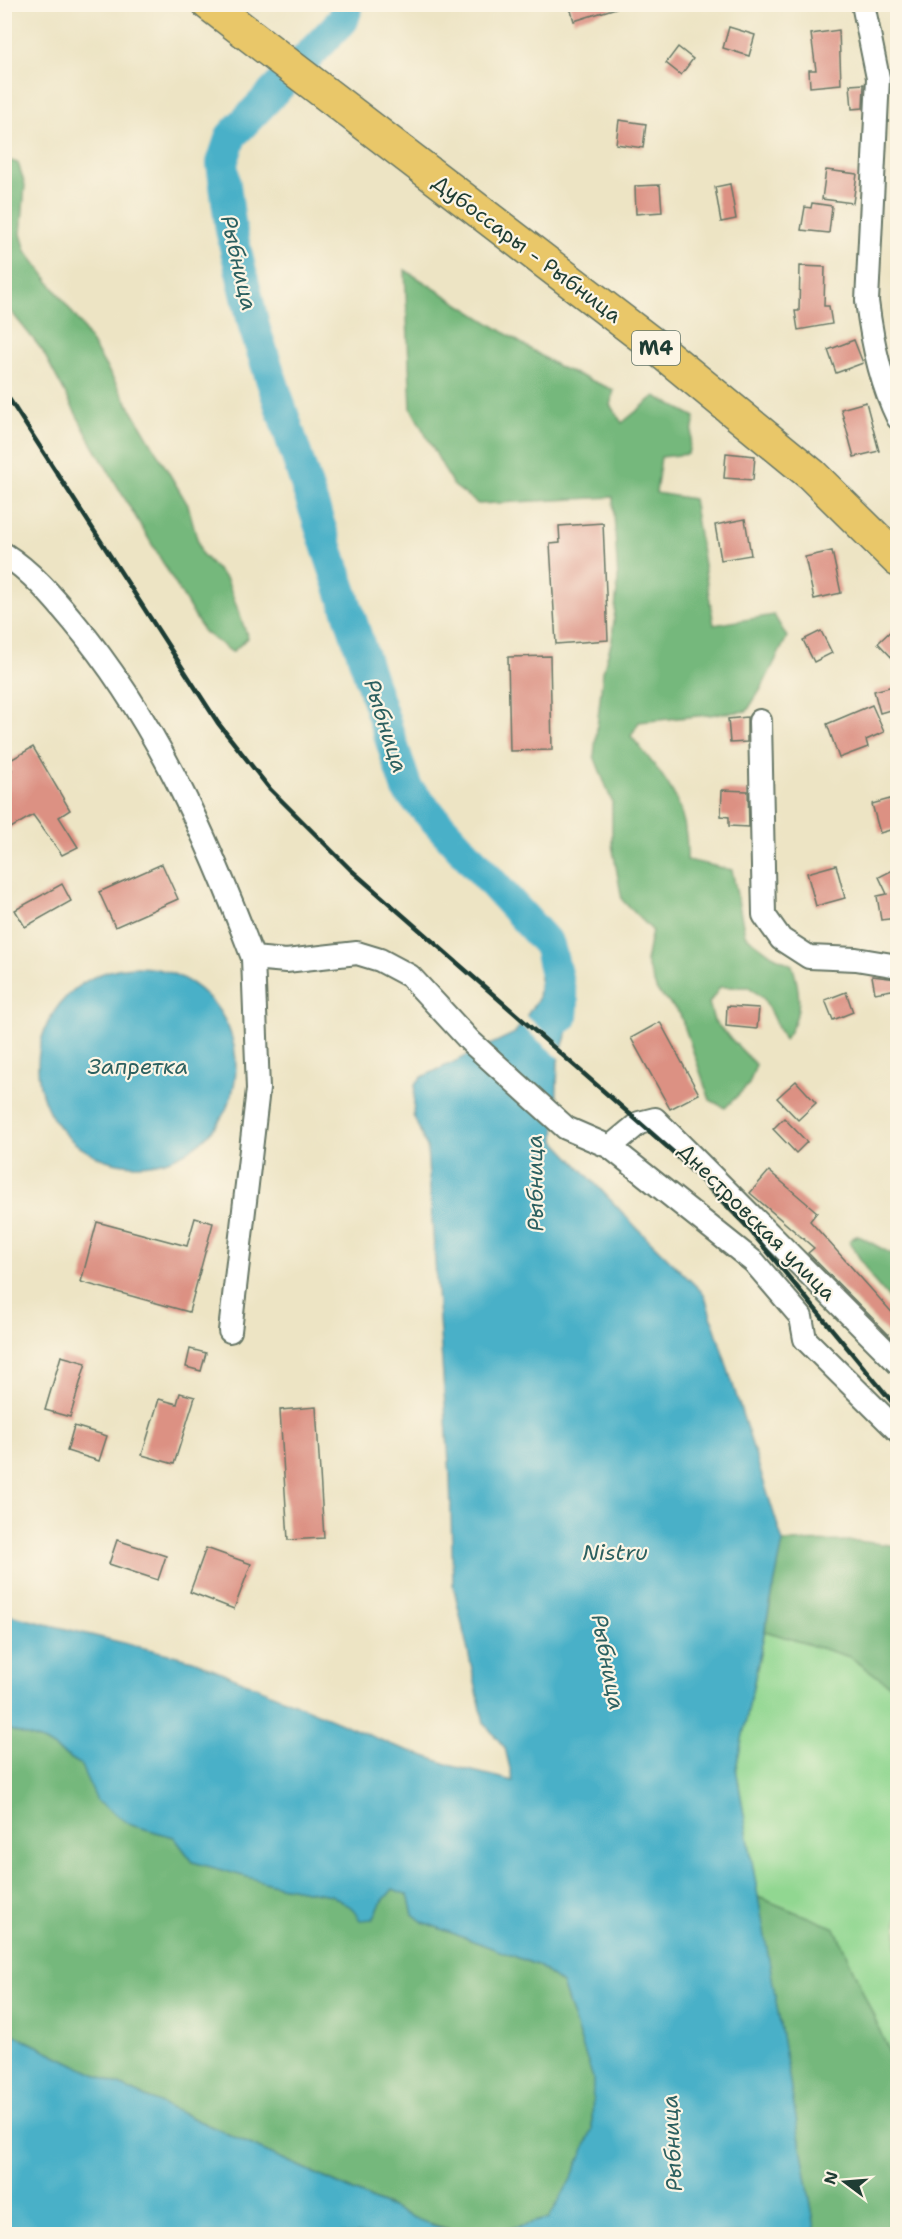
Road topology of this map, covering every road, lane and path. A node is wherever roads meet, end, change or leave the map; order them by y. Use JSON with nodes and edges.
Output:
{"nodes":[{"id":1,"x":209,"y":4,"type":"edge"},
{"id":2,"x":863,"y":4,"type":"edge"},
{"id":3,"x":897,"y":418,"type":"edge"},
{"id":4,"x":4,"y":554,"type":"edge"},
{"id":5,"x":897,"y":560,"type":"edge"},
{"id":6,"x":760,"y":722,"type":"dead end"},
{"id":7,"x":253,"y":958,"type":"junction"},
{"id":8,"x":897,"y":966,"type":"edge"},
{"id":9,"x":610,"y":1147,"type":"junction"},
{"id":10,"x":230,"y":1331,"type":"dead end"},
{"id":11,"x":897,"y":1363,"type":"edge"},
{"id":12,"x":897,"y":1431,"type":"edge"}],
"edges":[{"from":1,"to":5,"type":"highway","name":"Дубоссары - Рыбница","number":"M4"},
{"from":2,"to":3,"type":"street"},
{"from":4,"to":7,"type":"street"},
{"from":6,"to":8,"type":"street"},
{"from":7,"to":9,"type":"street","name":"Днестровская улица"},
{"from":7,"to":10,"type":"street"},
{"from":9,"to":11,"type":"street","name":"Днестровская улица"},
{"from":9,"to":12,"type":"street","name":"Днестровская улица"}]}
